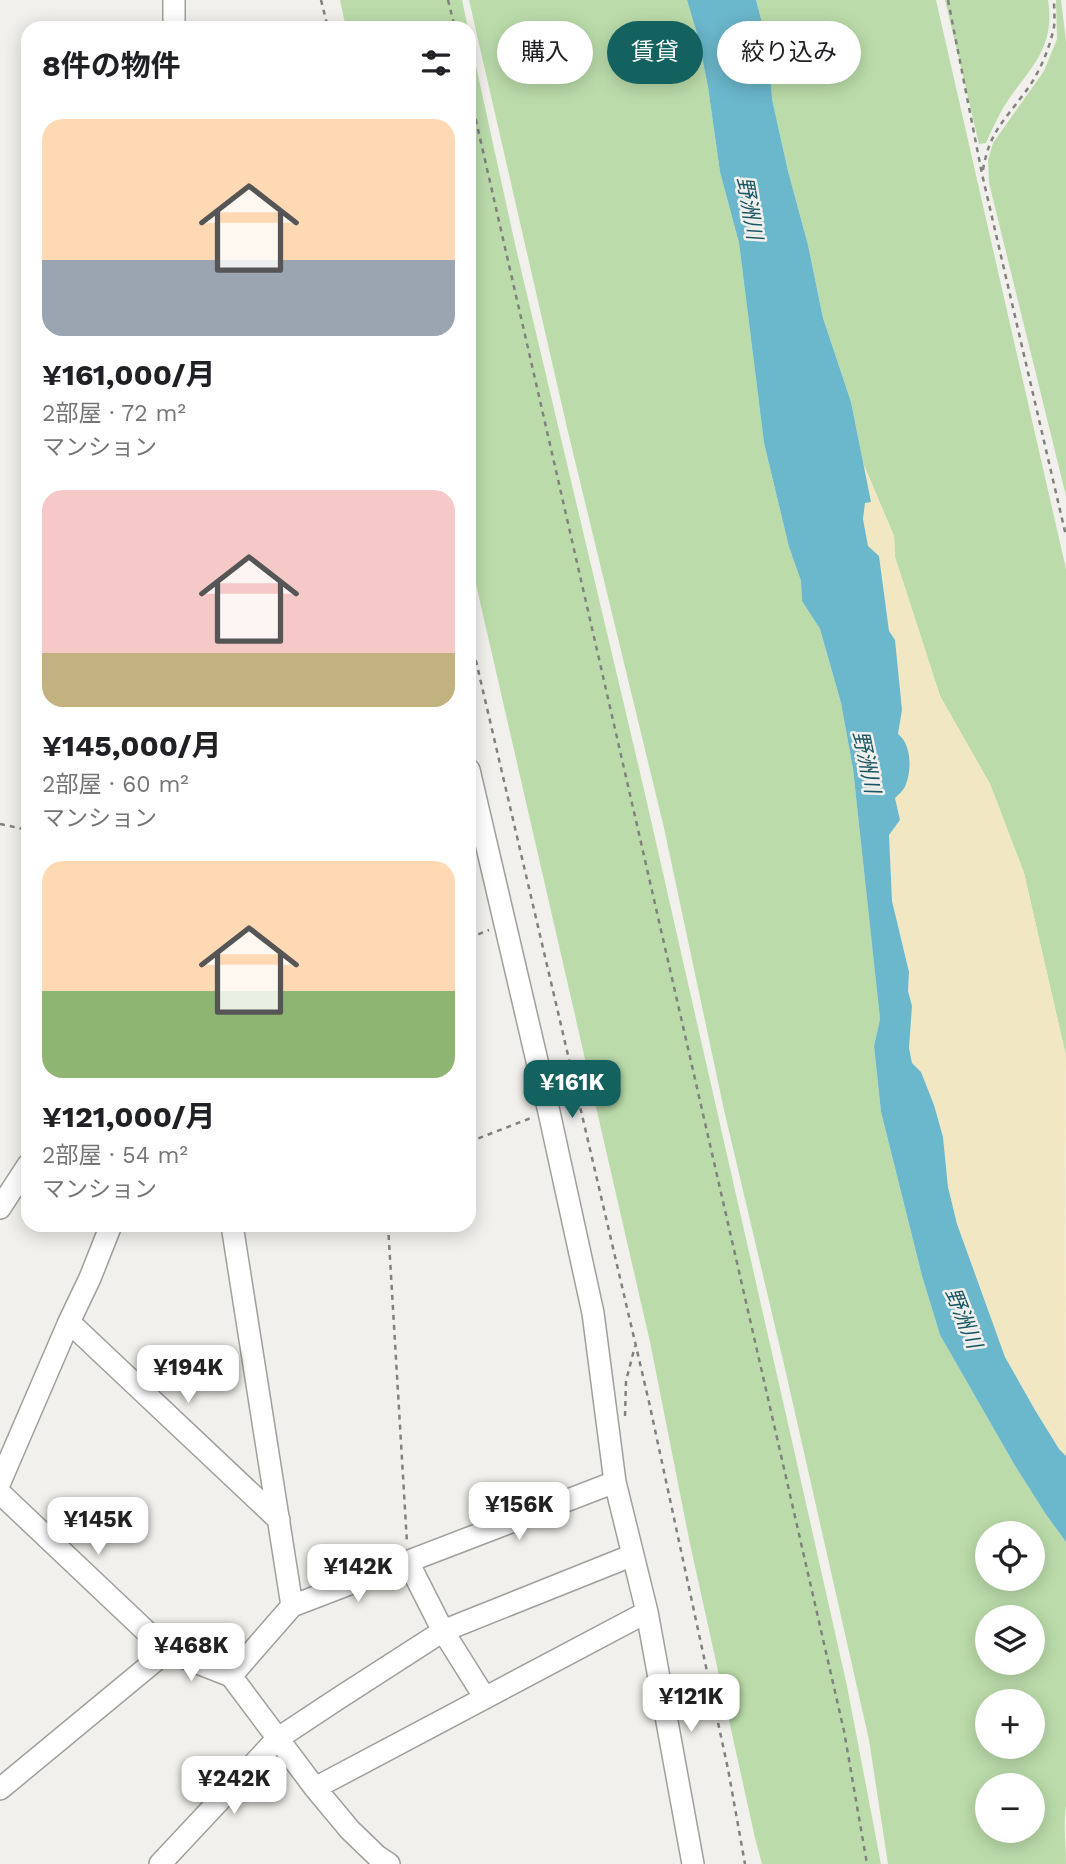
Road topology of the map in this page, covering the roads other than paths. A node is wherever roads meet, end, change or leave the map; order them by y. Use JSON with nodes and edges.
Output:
{"nodes":[{"id":1,"x":174,"y":0,"type":"edge"},
{"id":2,"x":174,"y":21,"type":"edge"},
{"id":3,"x":476,"y":800,"type":"edge"},
{"id":4,"x":21,"y":1175,"type":"edge"},
{"id":5,"x":0,"y":1208,"type":"edge"},
{"id":6,"x":108,"y":1232,"type":"edge"},
{"id":7,"x":233,"y":1232,"type":"edge"},
{"id":8,"x":69,"y":1322,"type":"junction"},
{"id":9,"x":0,"y":1482,"type":"edge"},
{"id":10,"x":615,"y":1482,"type":"junction"},
{"id":11,"x":0,"y":1493,"type":"edge"},
{"id":12,"x":279,"y":1520,"type":"junction"},
{"id":13,"x":633,"y":1555,"type":"junction"},
{"id":14,"x":408,"y":1562,"type":"junction"},
{"id":15,"x":292,"y":1606,"type":"junction"},
{"id":16,"x":647,"y":1612,"type":"junction"},
{"id":17,"x":443,"y":1631,"type":"junction"},
{"id":18,"x":167,"y":1651,"type":"junction"},
{"id":19,"x":231,"y":1676,"type":"junction"},
{"id":20,"x":485,"y":1698,"type":"junction"},
{"id":21,"x":277,"y":1739,"type":"junction"},
{"id":22,"x":315,"y":1788,"type":"junction"},
{"id":23,"x":0,"y":1789,"type":"edge"},
{"id":24,"x":160,"y":1864,"type":"edge"},
{"id":25,"x":389,"y":1864,"type":"edge"},
{"id":26,"x":693,"y":1864,"type":"edge"}],
"edges":[{"from":1,"to":2,"type":"street"},
{"from":3,"to":10,"type":"street"},
{"from":4,"to":5,"type":"street"},
{"from":6,"to":8,"type":"street"},
{"from":7,"to":12,"type":"street"},
{"from":8,"to":9,"type":"street"},
{"from":8,"to":12,"type":"street"},
{"from":10,"to":13,"type":"street"},
{"from":10,"to":14,"type":"street"},
{"from":11,"to":18,"type":"street"},
{"from":12,"to":15,"type":"street"},
{"from":13,"to":16,"type":"street"},
{"from":13,"to":17,"type":"street"},
{"from":14,"to":15,"type":"street"},
{"from":14,"to":17,"type":"street"},
{"from":15,"to":19,"type":"street"},
{"from":16,"to":20,"type":"street"},
{"from":16,"to":26,"type":"street"},
{"from":17,"to":20,"type":"street"},
{"from":17,"to":21,"type":"street"},
{"from":18,"to":19,"type":"street"},
{"from":18,"to":23,"type":"street"},
{"from":19,"to":21,"type":"street"},
{"from":20,"to":22,"type":"street"},
{"from":21,"to":22,"type":"street"},
{"from":21,"to":24,"type":"street"},
{"from":22,"to":25,"type":"street"}]}
